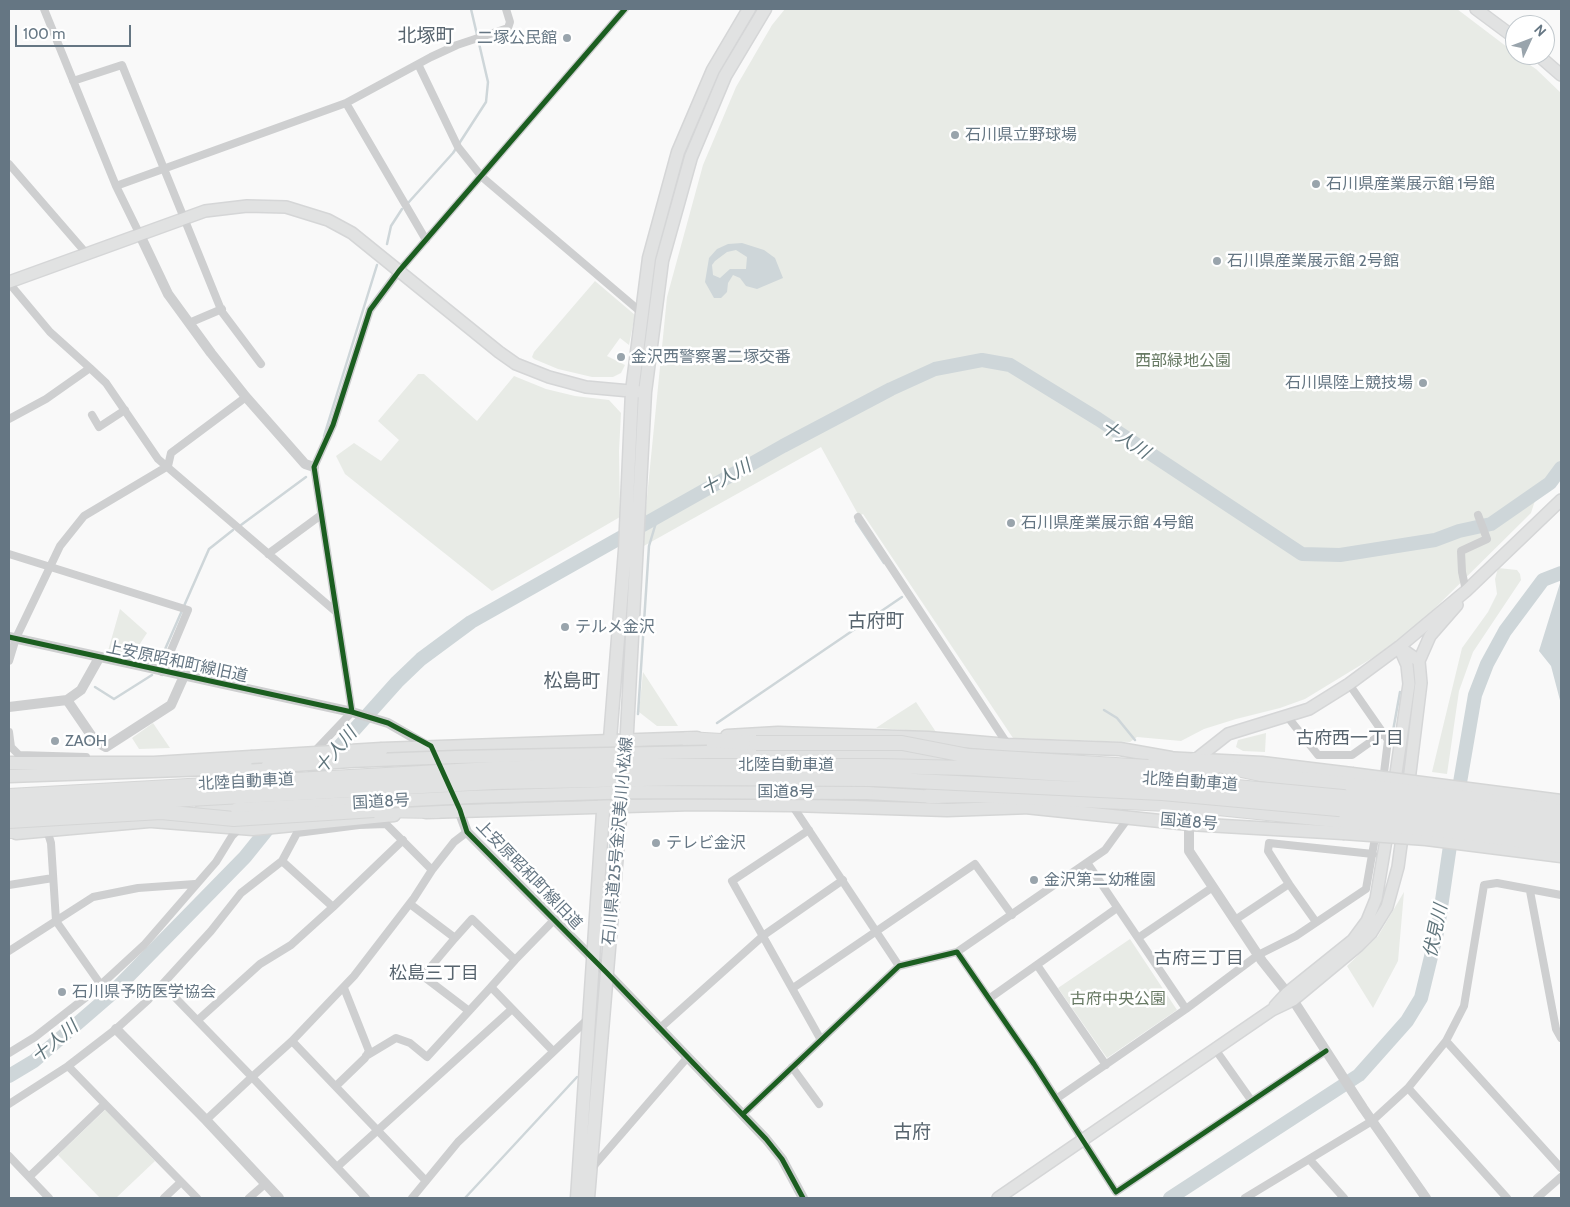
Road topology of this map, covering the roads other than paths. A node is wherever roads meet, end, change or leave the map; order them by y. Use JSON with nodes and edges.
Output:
{"nodes":[{"id":1,"x":44,"y":9,"type":"edge"},
{"id":2,"x":506,"y":9,"type":"edge"},
{"id":3,"x":625,"y":9,"type":"edge"},
{"id":4,"x":749,"y":9,"type":"edge"},
{"id":5,"x":765,"y":9,"type":"edge"},
{"id":6,"x":1476,"y":9,"type":"edge"},
{"id":7,"x":1505,"y":31,"type":"edge"},
{"id":8,"x":418,"y":64,"type":"junction"},
{"id":9,"x":1550,"y":65,"type":"edge"},
{"id":10,"x":1561,"y":75,"type":"edge"},
{"id":11,"x":73,"y":81,"type":"junction"},
{"id":12,"x":346,"y":103,"type":"junction"},
{"id":13,"x":9,"y":164,"type":"edge"},
{"id":14,"x":165,"y":168,"type":"junction"},
{"id":15,"x":482,"y":177,"type":"junction"},
{"id":16,"x":116,"y":186,"type":"junction"},
{"id":17,"x":183,"y":219,"type":"junction"},
{"id":18,"x":140,"y":235,"type":"junction"},
{"id":19,"x":426,"y":240,"type":"junction"},
{"id":20,"x":86,"y":253,"type":"junction"},
{"id":21,"x":399,"y":271,"type":"junction"},
{"id":22,"x":9,"y":283,"type":"edge"},
{"id":23,"x":222,"y":309,"type":"junction"},
{"id":24,"x":642,"y":313,"type":"junction"},
{"id":25,"x":189,"y":323,"type":"junction"},
{"id":26,"x":261,"y":364,"type":"dead end"},
{"id":27,"x":90,"y":368,"type":"junction"},
{"id":28,"x":639,"y":392,"type":"junction"},
{"id":29,"x":246,"y":397,"type":"junction"},
{"id":30,"x":125,"y":410,"type":"junction"},
{"id":31,"x":92,"y":415,"type":"dead end"},
{"id":32,"x":9,"y":419,"type":"edge"},
{"id":33,"x":168,"y":466,"type":"junction"},
{"id":34,"x":314,"y":466,"type":"junction"},
{"id":35,"x":1561,"y":500,"type":"edge"},
{"id":36,"x":321,"y":515,"type":"junction"},
{"id":37,"x":1478,"y":515,"type":"dead end"},
{"id":38,"x":858,"y":517,"type":"dead end"},
{"id":39,"x":631,"y":547,"type":"junction"},
{"id":40,"x":9,"y":554,"type":"edge"},
{"id":41,"x":268,"y":554,"type":"junction"},
{"id":42,"x":50,"y":567,"type":"junction"},
{"id":43,"x":1466,"y":591,"type":"junction"},
{"id":44,"x":335,"y":611,"type":"junction"},
{"id":45,"x":12,"y":638,"type":"edge"},
{"id":46,"x":1400,"y":647,"type":"junction"},
{"id":47,"x":99,"y":658,"type":"junction"},
{"id":48,"x":9,"y":661,"type":"edge"},
{"id":49,"x":1419,"y":661,"type":"junction"},
{"id":50,"x":162,"y":672,"type":"junction"},
{"id":51,"x":184,"y":676,"type":"junction"},
{"id":52,"x":1349,"y":684,"type":"junction"},
{"id":53,"x":67,"y":700,"type":"junction"},
{"id":54,"x":9,"y":707,"type":"edge"},
{"id":55,"x":352,"y":712,"type":"junction"},
{"id":56,"x":1286,"y":715,"type":"junction"},
{"id":57,"x":9,"y":732,"type":"edge"},
{"id":58,"x":1383,"y":733,"type":"junction"},
{"id":59,"x":687,"y":739,"type":"junction"},
{"id":60,"x":610,"y":740,"type":"junction"},
{"id":61,"x":626,"y":740,"type":"junction"},
{"id":62,"x":1008,"y":745,"type":"junction"},
{"id":63,"x":431,"y":746,"type":"junction"},
{"id":64,"x":1171,"y":758,"type":"junction"},
{"id":65,"x":1195,"y":760,"type":"junction"},
{"id":66,"x":130,"y":762,"type":"junction"},
{"id":67,"x":9,"y":763,"type":"edge"},
{"id":68,"x":78,"y":763,"type":"junction"},
{"id":69,"x":9,"y":771,"type":"edge"},
{"id":70,"x":1260,"y":774,"type":"junction"},
{"id":71,"x":9,"y":776,"type":"edge"},
{"id":72,"x":1351,"y":779,"type":"junction"},
{"id":73,"x":9,"y":796,"type":"edge"},
{"id":74,"x":929,"y":796,"type":"junction"},
{"id":75,"x":1561,"y":801,"type":"edge"},
{"id":76,"x":792,"y":804,"type":"junction"},
{"id":77,"x":621,"y":805,"type":"junction"},
{"id":78,"x":603,"y":806,"type":"junction"},
{"id":79,"x":1031,"y":808,"type":"junction"},
{"id":80,"x":9,"y":809,"type":"edge"},
{"id":81,"x":460,"y":810,"type":"junction"},
{"id":82,"x":1223,"y":810,"type":"junction"},
{"id":83,"x":437,"y":811,"type":"junction"},
{"id":84,"x":1561,"y":812,"type":"edge"},
{"id":85,"x":1130,"y":816,"type":"junction"},
{"id":86,"x":9,"y":821,"type":"edge"},
{"id":87,"x":152,"y":821,"type":"junction"},
{"id":88,"x":1561,"y":822,"type":"edge"},
{"id":89,"x":1189,"y":824,"type":"junction"},
{"id":90,"x":1344,"y":827,"type":"junction"},
{"id":91,"x":240,"y":828,"type":"junction"},
{"id":92,"x":297,"y":829,"type":"junction"},
{"id":93,"x":47,"y":830,"type":"junction"},
{"id":94,"x":809,"y":830,"type":"junction"},
{"id":95,"x":24,"y":831,"type":"joint"},
{"id":96,"x":467,"y":832,"type":"junction"},
{"id":97,"x":9,"y":833,"type":"edge"},
{"id":98,"x":1561,"y":836,"type":"edge"},
{"id":99,"x":403,"y":840,"type":"junction"},
{"id":100,"x":1561,"y":846,"type":"edge"},
{"id":101,"x":1373,"y":854,"type":"junction"},
{"id":102,"x":1561,"y":856,"type":"edge"},
{"id":103,"x":282,"y":861,"type":"junction"},
{"id":104,"x":1088,"y":864,"type":"junction"},
{"id":105,"x":432,"y":870,"type":"junction"},
{"id":106,"x":53,"y":878,"type":"junction"},
{"id":107,"x":843,"y":880,"type":"junction"},
{"id":108,"x":195,"y":884,"type":"junction"},
{"id":109,"x":1289,"y":884,"type":"junction"},
{"id":110,"x":9,"y":885,"type":"edge"},
{"id":111,"x":1213,"y":887,"type":"junction"},
{"id":112,"x":1530,"y":891,"type":"junction"},
{"id":113,"x":1561,"y":895,"type":"edge"},
{"id":114,"x":410,"y":904,"type":"junction"},
{"id":115,"x":333,"y":907,"type":"junction"},
{"id":116,"x":1117,"y":908,"type":"junction"},
{"id":117,"x":1012,"y":915,"type":"junction"},
{"id":118,"x":554,"y":920,"type":"junction"},
{"id":119,"x":1235,"y":920,"type":"junction"},
{"id":120,"x":56,"y":921,"type":"junction"},
{"id":121,"x":1316,"y":922,"type":"junction"},
{"id":122,"x":877,"y":932,"type":"junction"},
{"id":123,"x":764,"y":935,"type":"junction"},
{"id":124,"x":455,"y":938,"type":"junction"},
{"id":125,"x":1138,"y":938,"type":"junction"},
{"id":126,"x":9,"y":951,"type":"edge"},
{"id":127,"x":957,"y":952,"type":"junction"},
{"id":128,"x":1258,"y":955,"type":"junction"},
{"id":129,"x":594,"y":959,"type":"junction"},
{"id":130,"x":514,"y":960,"type":"junction"},
{"id":131,"x":1037,"y":964,"type":"junction"},
{"id":132,"x":900,"y":966,"type":"junction"},
{"id":133,"x":607,"y":973,"type":"junction"},
{"id":134,"x":101,"y":985,"type":"junction"},
{"id":135,"x":163,"y":985,"type":"junction"},
{"id":136,"x":491,"y":987,"type":"junction"},
{"id":137,"x":344,"y":988,"type":"junction"},
{"id":138,"x":793,"y":988,"type":"junction"},
{"id":139,"x":1290,"y":997,"type":"junction"},
{"id":140,"x":990,"y":998,"type":"junction"},
{"id":141,"x":512,"y":1009,"type":"junction"},
{"id":142,"x":1186,"y":1009,"type":"junction"},
{"id":143,"x":469,"y":1011,"type":"junction"},
{"id":144,"x":589,"y":1018,"type":"junction"},
{"id":145,"x":198,"y":1020,"type":"junction"},
{"id":146,"x":116,"y":1029,"type":"junction"},
{"id":147,"x":659,"y":1029,"type":"junction"},
{"id":148,"x":1561,"y":1038,"type":"edge"},
{"id":149,"x":292,"y":1040,"type":"junction"},
{"id":150,"x":821,"y":1040,"type":"junction"},
{"id":151,"x":1446,"y":1042,"type":"junction"},
{"id":152,"x":1215,"y":1049,"type":"junction"},
{"id":153,"x":553,"y":1051,"type":"junction"},
{"id":154,"x":9,"y":1053,"type":"edge"},
{"id":155,"x":1328,"y":1054,"type":"junction"},
{"id":156,"x":366,"y":1056,"type":"junction"},
{"id":157,"x":687,"y":1058,"type":"junction"},
{"id":158,"x":1106,"y":1064,"type":"junction"},
{"id":159,"x":68,"y":1066,"type":"junction"},
{"id":160,"x":792,"y":1067,"type":"junction"},
{"id":161,"x":252,"y":1077,"type":"junction"},
{"id":162,"x":336,"y":1086,"type":"junction"},
{"id":163,"x":1408,"y":1088,"type":"junction"},
{"id":164,"x":1056,"y":1099,"type":"junction"},
{"id":165,"x":1251,"y":1100,"type":"junction"},
{"id":166,"x":9,"y":1104,"type":"edge"},
{"id":167,"x":106,"y":1104,"type":"junction"},
{"id":168,"x":819,"y":1104,"type":"dead end"},
{"id":169,"x":742,"y":1114,"type":"junction"},
{"id":170,"x":206,"y":1120,"type":"junction"},
{"id":171,"x":1372,"y":1121,"type":"junction"},
{"id":172,"x":377,"y":1129,"type":"junction"},
{"id":173,"x":1082,"y":1141,"type":"junction"},
{"id":174,"x":9,"y":1156,"type":"edge"},
{"id":175,"x":1310,"y":1160,"type":"junction"},
{"id":176,"x":336,"y":1167,"type":"junction"},
{"id":177,"x":1561,"y":1168,"type":"edge"},
{"id":178,"x":590,"y":1170,"type":"junction"},
{"id":179,"x":28,"y":1177,"type":"junction"},
{"id":180,"x":1561,"y":1177,"type":"edge"},
{"id":181,"x":426,"y":1181,"type":"junction"},
{"id":182,"x":181,"y":1182,"type":"junction"},
{"id":183,"x":265,"y":1184,"type":"junction"},
{"id":184,"x":1341,"y":1197,"type":"edge"},
{"id":185,"x":49,"y":1198,"type":"edge"},
{"id":186,"x":164,"y":1198,"type":"edge"},
{"id":187,"x":197,"y":1198,"type":"edge"},
{"id":188,"x":249,"y":1198,"type":"edge"},
{"id":189,"x":279,"y":1198,"type":"edge"},
{"id":190,"x":366,"y":1198,"type":"edge"},
{"id":191,"x":412,"y":1198,"type":"edge"},
{"id":192,"x":577,"y":1198,"type":"edge"},
{"id":193,"x":588,"y":1198,"type":"edge"},
{"id":194,"x":803,"y":1198,"type":"edge"},
{"id":195,"x":998,"y":1198,"type":"edge"},
{"id":196,"x":1245,"y":1198,"type":"edge"},
{"id":197,"x":1426,"y":1198,"type":"edge"},
{"id":198,"x":1507,"y":1198,"type":"edge"},
{"id":199,"x":1538,"y":1198,"type":"edge"}],
"edges":[{"from":1,"to":11,"type":"street"},
{"from":2,"to":8,"type":"street"},
{"from":3,"to":15,"type":"street"},
{"from":4,"to":24,"type":"main road"},
{"from":5,"to":28,"type":"main road"},
{"from":6,"to":7,"type":"main road"},
{"from":8,"to":12,"type":"street"},
{"from":8,"to":15,"type":"street"},
{"from":9,"to":10,"type":"main road"},
{"from":11,"to":14,"type":"street"},
{"from":11,"to":16,"type":"street"},
{"from":12,"to":14,"type":"street"},
{"from":12,"to":19,"type":"street"},
{"from":13,"to":20,"type":"street"},
{"from":14,"to":16,"type":"street"},
{"from":14,"to":17,"type":"street"},
{"from":15,"to":19,"type":"street"},
{"from":15,"to":24,"type":"street"},
{"from":16,"to":18,"type":"street"},
{"from":17,"to":18,"type":"main road"},
{"from":17,"to":21,"type":"main road"},
{"from":17,"to":23,"type":"street"},
{"from":18,"to":20,"type":"main road"},
{"from":18,"to":25,"type":"street"},
{"from":19,"to":21,"type":"street"},
{"from":20,"to":22,"type":"main road"},
{"from":21,"to":28,"type":"main road"},
{"from":21,"to":34,"type":"street"},
{"from":22,"to":27,"type":"street"},
{"from":23,"to":25,"type":"street"},
{"from":23,"to":26,"type":"street"},
{"from":24,"to":28,"type":"main road"},
{"from":25,"to":29,"type":"street"},
{"from":27,"to":30,"type":"street"},
{"from":27,"to":32,"type":"street"},
{"from":28,"to":39,"type":"main road"},
{"from":29,"to":33,"type":"street"},
{"from":29,"to":34,"type":"street"},
{"from":30,"to":31,"type":"street"},
{"from":30,"to":33,"type":"street"},
{"from":33,"to":41,"type":"street"},
{"from":33,"to":42,"type":"street"},
{"from":34,"to":36,"type":"street"},
{"from":35,"to":43,"type":"main road"},
{"from":36,"to":41,"type":"street"},
{"from":36,"to":44,"type":"street"},
{"from":37,"to":43,"type":"street"},
{"from":38,"to":62,"type":"street"},
{"from":39,"to":60,"type":"main road","name":"石川県道25号金沢美川小松線"},
{"from":39,"to":61,"type":"main road","name":"石川県道25号金沢美川小松線"},
{"from":40,"to":42,"type":"street"},
{"from":41,"to":44,"type":"street"},
{"from":42,"to":45,"type":"street"},
{"from":42,"to":50,"type":"street"},
{"from":43,"to":46,"type":"main road"},
{"from":43,"to":49,"type":"main road"},
{"from":44,"to":55,"type":"street"},
{"from":45,"to":47,"type":"street","name":"上安原昭和町線旧道"},
{"from":45,"to":48,"type":"street"},
{"from":46,"to":49,"type":"main road"},
{"from":46,"to":52,"type":"main road"},
{"from":46,"to":139,"type":"main road"},
{"from":47,"to":50,"type":"street","name":"上安原昭和町線旧道"},
{"from":47,"to":53,"type":"street"},
{"from":49,"to":139,"type":"main road"},
{"from":50,"to":51,"type":"street","name":"上安原昭和町線旧道"},
{"from":51,"to":53,"type":"street"},
{"from":51,"to":55,"type":"street","name":"上安原昭和町線旧道"},
{"from":52,"to":56,"type":"main road"},
{"from":52,"to":58,"type":"street"},
{"from":53,"to":54,"type":"street"},
{"from":55,"to":63,"type":"street","name":"上安原昭和町線旧道"},
{"from":55,"to":91,"type":"street"},
{"from":56,"to":58,"type":"street"},
{"from":56,"to":65,"type":"main road"},
{"from":57,"to":66,"type":"street"},
{"from":58,"to":101,"type":"street"},
{"from":59,"to":61,"type":"main road"},
{"from":59,"to":62,"type":"main road"},
{"from":59,"to":70,"type":"highway","bridge":true},
{"from":60,"to":61,"type":"main road"},
{"from":60,"to":63,"type":"main road"},
{"from":60,"to":78,"type":"main road","name":"石川県道25号金沢美川小松線"},
{"from":61,"to":77,"type":"main road","name":"石川県道25号金沢美川小松線"},
{"from":62,"to":64,"type":"main road"},
{"from":63,"to":66,"type":"main road","bridge":true},
{"from":63,"to":81,"type":"street","name":"上安原昭和町線旧道"},
{"from":64,"to":65,"type":"main road"},
{"from":64,"to":71,"type":"main road","bridge":true},
{"from":65,"to":70,"type":"highway"},
{"from":65,"to":72,"type":"main road"},
{"from":66,"to":68,"type":"main road"},
{"from":67,"to":68,"type":"main road"},
{"from":68,"to":69,"type":"main road"},
{"from":70,"to":72,"type":"highway"},
{"from":72,"to":75,"type":"main road","bridge":true},
{"from":72,"to":84,"type":"highway","bridge":true},
{"from":73,"to":88,"type":"highway","name":"北陸自動車道","bridge":true},
{"from":74,"to":79,"type":"main road","name":"国道8号"},
{"from":74,"to":82,"type":"highway"},
{"from":74,"to":87,"type":"main road","name":"国道8号","bridge":true},
{"from":76,"to":77,"type":"main road"},
{"from":76,"to":79,"type":"main road"},
{"from":76,"to":94,"type":"street"},
{"from":77,"to":78,"type":"main road"},
{"from":77,"to":133,"type":"main road","name":"石川県道25号金沢美川小松線"},
{"from":78,"to":81,"type":"main road"},
{"from":78,"to":129,"type":"main road","name":"石川県道25号金沢美川小松線"},
{"from":79,"to":85,"type":"main road","name":"国道8号"},
{"from":80,"to":98,"type":"highway","name":"北陸自動車道","bridge":true},
{"from":81,"to":83,"type":"main road"},
{"from":81,"to":96,"type":"street","name":"上安原昭和町線旧道"},
{"from":82,"to":89,"type":"highway"},
{"from":82,"to":90,"type":"highway"},
{"from":83,"to":86,"type":"highway","bridge":true},
{"from":83,"to":92,"type":"main road"},
{"from":85,"to":89,"type":"main road","name":"国道8号"},
{"from":85,"to":104,"type":"street"},
{"from":87,"to":91,"type":"main road"},
{"from":87,"to":93,"type":"main road","name":"国道8号"},
{"from":89,"to":90,"type":"main road","name":"国道8号"},
{"from":89,"to":111,"type":"street"},
{"from":90,"to":100,"type":"highway","bridge":true},
{"from":90,"to":102,"type":"main road","name":"国道8号","bridge":true},
{"from":91,"to":92,"type":"main road"},
{"from":91,"to":108,"type":"street"},
{"from":92,"to":99,"type":"street"},
{"from":92,"to":103,"type":"street"},
{"from":93,"to":95,"type":"main road","name":"国道8号"},
{"from":93,"to":106,"type":"street"},
{"from":94,"to":107,"type":"street"},
{"from":94,"to":123,"type":"street"},
{"from":95,"to":97,"type":"highway"},
{"from":96,"to":105,"type":"street"},
{"from":96,"to":118,"type":"street","name":"上安原昭和町線旧道"},
{"from":99,"to":105,"type":"street"},
{"from":99,"to":115,"type":"street"},
{"from":101,"to":109,"type":"street"},
{"from":101,"to":121,"type":"street"},
{"from":103,"to":115,"type":"street"},
{"from":103,"to":135,"type":"street"},
{"from":104,"to":116,"type":"street"},
{"from":104,"to":117,"type":"street"},
{"from":105,"to":114,"type":"street"},
{"from":106,"to":110,"type":"street"},
{"from":106,"to":120,"type":"street"},
{"from":107,"to":122,"type":"street"},
{"from":107,"to":123,"type":"street"},
{"from":108,"to":120,"type":"street"},
{"from":108,"to":134,"type":"street"},
{"from":109,"to":119,"type":"street"},
{"from":109,"to":121,"type":"street"},
{"from":111,"to":119,"type":"street"},
{"from":111,"to":125,"type":"street"},
{"from":112,"to":113,"type":"street"},
{"from":112,"to":148,"type":"street"},
{"from":112,"to":151,"type":"street"},
{"from":114,"to":124,"type":"street"},
{"from":114,"to":137,"type":"street"},
{"from":115,"to":145,"type":"street"},
{"from":116,"to":125,"type":"street"},
{"from":116,"to":131,"type":"street"},
{"from":117,"to":122,"type":"street"},
{"from":117,"to":127,"type":"street"},
{"from":118,"to":129,"type":"street","name":"上安原昭和町線旧道"},
{"from":118,"to":130,"type":"street"},
{"from":119,"to":128,"type":"street"},
{"from":120,"to":126,"type":"street"},
{"from":120,"to":134,"type":"street"},
{"from":121,"to":128,"type":"street"},
{"from":122,"to":132,"type":"street"},
{"from":122,"to":138,"type":"street"},
{"from":123,"to":138,"type":"street"},
{"from":123,"to":147,"type":"street"},
{"from":124,"to":130,"type":"street"},
{"from":124,"to":143,"type":"street"},
{"from":125,"to":142,"type":"street"},
{"from":127,"to":132,"type":"street"},
{"from":127,"to":140,"type":"street"},
{"from":128,"to":139,"type":"street"},
{"from":128,"to":142,"type":"street"},
{"from":129,"to":133,"type":"street","name":"上安原昭和町線旧道"},
{"from":129,"to":144,"type":"main road","name":"石川県道25号金沢美川小松線"},
{"from":130,"to":136,"type":"street"},
{"from":131,"to":140,"type":"street"},
{"from":131,"to":158,"type":"street"},
{"from":132,"to":150,"type":"street"},
{"from":133,"to":147,"type":"street","name":"上安原昭和町線旧道"},
{"from":133,"to":178,"type":"main road","name":"石川県道25号金沢美川小松線"},
{"from":134,"to":154,"type":"street"},
{"from":135,"to":145,"type":"street"},
{"from":135,"to":146,"type":"street"},
{"from":136,"to":141,"type":"street"},
{"from":136,"to":143,"type":"street"},
{"from":137,"to":149,"type":"street"},
{"from":137,"to":156,"type":"street"},
{"from":138,"to":150,"type":"street"},
{"from":139,"to":152,"type":"main road"},
{"from":139,"to":155,"type":"street"},
{"from":140,"to":164,"type":"street"},
{"from":141,"to":153,"type":"street"},
{"from":141,"to":172,"type":"street"},
{"from":142,"to":158,"type":"street"},
{"from":143,"to":156,"type":"street"},
{"from":144,"to":153,"type":"street"},
{"from":144,"to":192,"type":"main road","name":"石川県道25号金沢美川小松線"},
{"from":145,"to":161,"type":"street"},
{"from":146,"to":159,"type":"street"},
{"from":146,"to":170,"type":"street"},
{"from":147,"to":157,"type":"street","name":"上安原昭和町線旧道"},
{"from":149,"to":161,"type":"street"},
{"from":149,"to":162,"type":"street"},
{"from":150,"to":160,"type":"street"},
{"from":151,"to":163,"type":"street"},
{"from":151,"to":177,"type":"street"},
{"from":152,"to":165,"type":"street"},
{"from":152,"to":173,"type":"main road"},
{"from":153,"to":181,"type":"street"},
{"from":155,"to":165,"type":"street"},
{"from":155,"to":171,"type":"street"},
{"from":156,"to":162,"type":"street"},
{"from":157,"to":169,"type":"street","name":"上安原昭和町線旧道"},
{"from":157,"to":178,"type":"street"},
{"from":158,"to":164,"type":"street"},
{"from":159,"to":166,"type":"street"},
{"from":159,"to":167,"type":"street"},
{"from":160,"to":168,"type":"street"},
{"from":160,"to":169,"type":"street"},
{"from":161,"to":170,"type":"street"},
{"from":161,"to":176,"type":"street"},
{"from":162,"to":172,"type":"street"},
{"from":163,"to":171,"type":"street"},
{"from":163,"to":198,"type":"street"},
{"from":164,"to":173,"type":"street"},
{"from":165,"to":173,"type":"street"},
{"from":167,"to":179,"type":"street"},
{"from":167,"to":182,"type":"street"},
{"from":169,"to":194,"type":"street","name":"上安原昭和町線旧道"},
{"from":170,"to":183,"type":"street"},
{"from":171,"to":175,"type":"street"},
{"from":171,"to":197,"type":"street"},
{"from":172,"to":176,"type":"street"},
{"from":172,"to":181,"type":"street"},
{"from":173,"to":195,"type":"main road"},
{"from":174,"to":179,"type":"street"},
{"from":175,"to":184,"type":"street"},
{"from":175,"to":196,"type":"street"},
{"from":176,"to":190,"type":"street"},
{"from":178,"to":193,"type":"main road","name":"石川県道25号金沢美川小松線"},
{"from":179,"to":185,"type":"street"},
{"from":180,"to":199,"type":"street"},
{"from":181,"to":191,"type":"street"},
{"from":182,"to":186,"type":"street"},
{"from":182,"to":187,"type":"street"},
{"from":183,"to":188,"type":"street"},
{"from":183,"to":189,"type":"street"}]}
